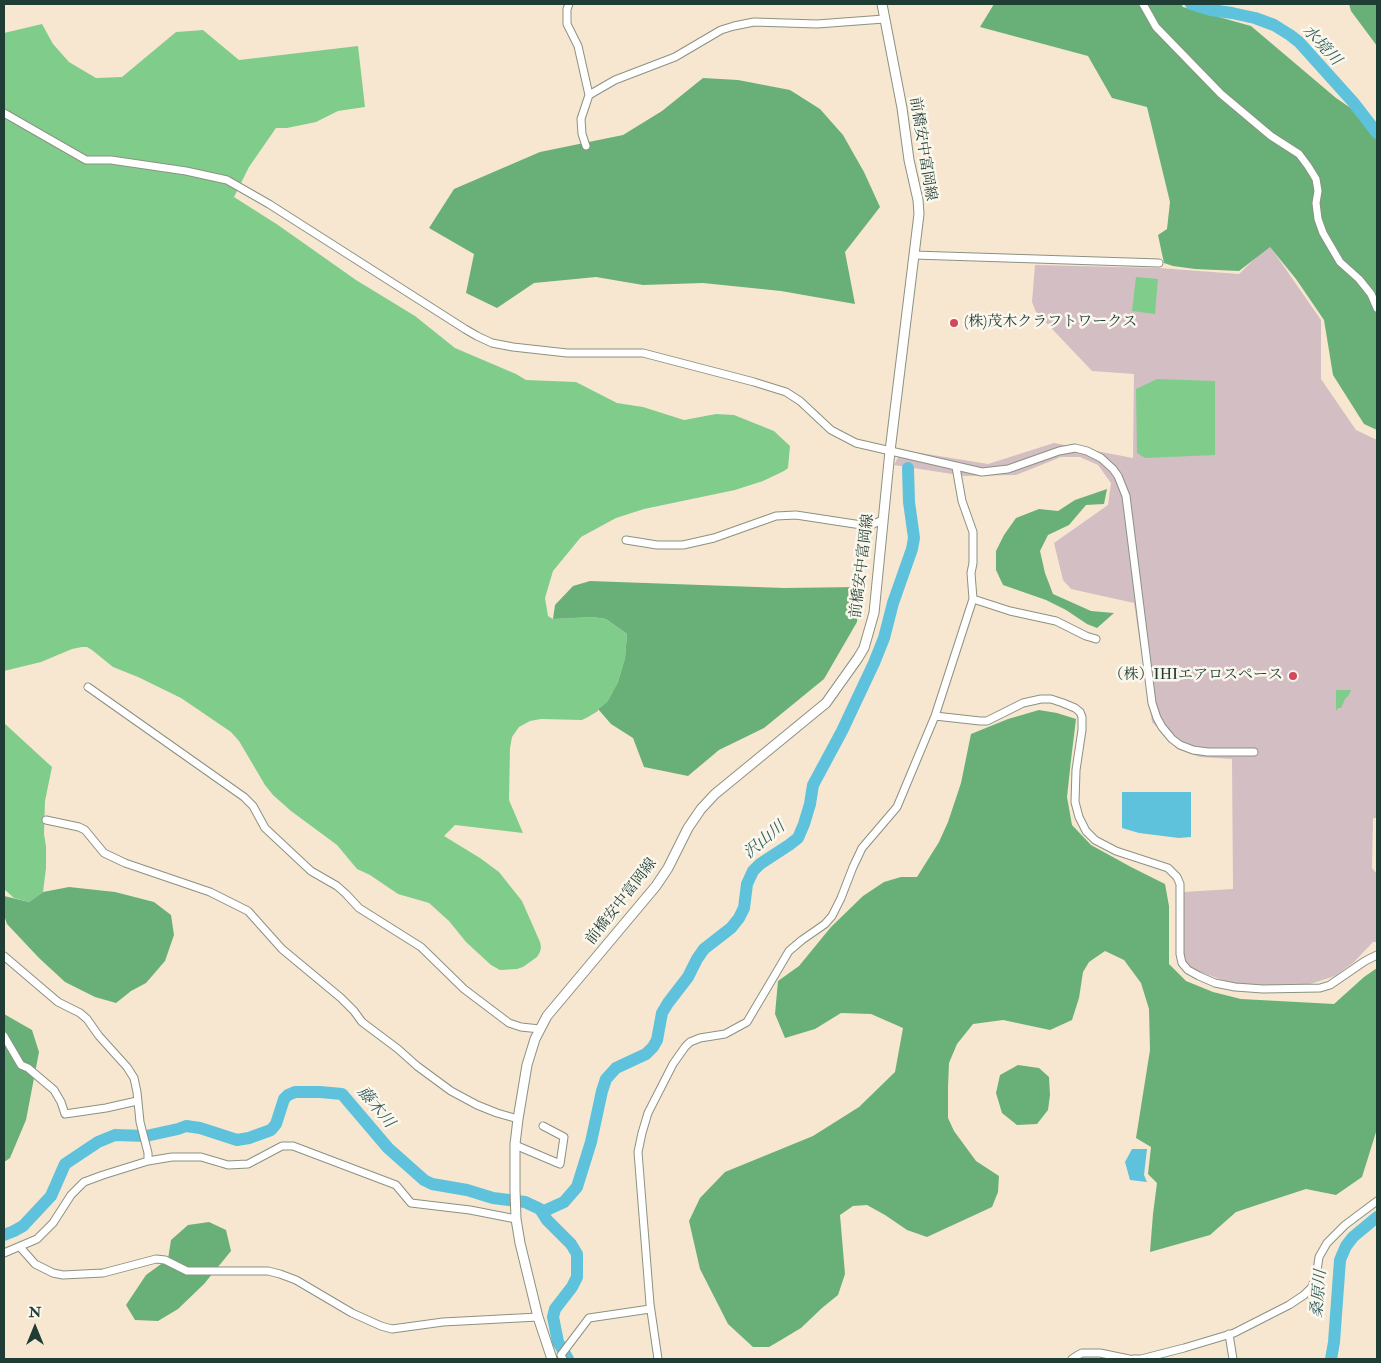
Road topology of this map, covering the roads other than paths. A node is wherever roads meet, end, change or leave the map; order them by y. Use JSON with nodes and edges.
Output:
{"nodes":[{"id":1,"x":568,"y":4,"type":"edge"},
{"id":2,"x":882,"y":4,"type":"edge"},
{"id":3,"x":1143,"y":4,"type":"edge"},
{"id":4,"x":884,"y":19,"type":"junction"},
{"id":5,"x":589,"y":95,"type":"junction"},
{"id":6,"x":4,"y":113,"type":"edge"},
{"id":7,"x":586,"y":146,"type":"dead end"},
{"id":8,"x":914,"y":255,"type":"junction"},
{"id":9,"x":1159,"y":263,"type":"dead end"},
{"id":10,"x":1377,"y":308,"type":"edge"},
{"id":11,"x":890,"y":451,"type":"junction"},
{"id":12,"x":956,"y":466,"type":"junction"},
{"id":13,"x":883,"y":520,"type":"junction"},
{"id":14,"x":626,"y":540,"type":"dead end"},
{"id":15,"x":973,"y":599,"type":"junction"},
{"id":16,"x":1096,"y":640,"type":"dead end"},
{"id":17,"x":88,"y":688,"type":"dead end"},
{"id":18,"x":935,"y":716,"type":"junction"},
{"id":19,"x":1254,"y":752,"type":"dead end"},
{"id":20,"x":46,"y":820,"type":"dead end"},
{"id":21,"x":1377,"y":955,"type":"edge"},
{"id":22,"x":4,"y":956,"type":"edge"},
{"id":23,"x":540,"y":1029,"type":"junction"},
{"id":24,"x":4,"y":1036,"type":"edge"},
{"id":25,"x":138,"y":1101,"type":"junction"},
{"id":26,"x":518,"y":1119,"type":"junction"},
{"id":27,"x":543,"y":1126,"type":"dead end"},
{"id":28,"x":516,"y":1145,"type":"junction"},
{"id":29,"x":148,"y":1161,"type":"junction"},
{"id":30,"x":1377,"y":1201,"type":"edge"},
{"id":31,"x":516,"y":1217,"type":"junction"},
{"id":32,"x":20,"y":1247,"type":"junction"},
{"id":33,"x":4,"y":1253,"type":"edge"},
{"id":34,"x":650,"y":1309,"type":"junction"},
{"id":35,"x":538,"y":1317,"type":"junction"},
{"id":36,"x":1229,"y":1334,"type":"junction"},
{"id":37,"x":552,"y":1359,"type":"edge"},
{"id":38,"x":563,"y":1359,"type":"edge"},
{"id":39,"x":658,"y":1359,"type":"edge"},
{"id":40,"x":1072,"y":1359,"type":"edge"},
{"id":41,"x":1129,"y":1359,"type":"edge"},
{"id":42,"x":1133,"y":1359,"type":"edge"},
{"id":43,"x":1233,"y":1359,"type":"edge"}],
"edges":[{"from":1,"to":5,"type":"street"},
{"from":2,"to":4,"type":"main road","name":"前橋安中富岡線"},
{"from":3,"to":10,"type":"street"},
{"from":4,"to":5,"type":"street"},
{"from":4,"to":8,"type":"main road","name":"前橋安中富岡線"},
{"from":5,"to":7,"type":"street"},
{"from":6,"to":11,"type":"street"},
{"from":8,"to":9,"type":"street"},
{"from":8,"to":11,"type":"main road","name":"前橋安中富岡線"},
{"from":11,"to":12,"type":"street"},
{"from":11,"to":13,"type":"main road","name":"前橋安中富岡線"},
{"from":12,"to":15,"type":"street"},
{"from":12,"to":19,"type":"street"},
{"from":13,"to":14,"type":"street"},
{"from":13,"to":23,"type":"main road","name":"前橋安中富岡線"},
{"from":15,"to":16,"type":"street"},
{"from":15,"to":18,"type":"street"},
{"from":17,"to":23,"type":"street"},
{"from":18,"to":21,"type":"street"},
{"from":18,"to":34,"type":"street"},
{"from":20,"to":26,"type":"street"},
{"from":22,"to":25,"type":"street"},
{"from":23,"to":26,"type":"main road","name":"前橋安中富岡線"},
{"from":24,"to":25,"type":"street"},
{"from":25,"to":29,"type":"street"},
{"from":26,"to":28,"type":"main road","name":"前橋安中富岡線"},
{"from":27,"to":28,"type":"street"},
{"from":28,"to":31,"type":"main road","name":"前橋安中富岡線"},
{"from":29,"to":31,"type":"street"},
{"from":29,"to":32,"type":"street"},
{"from":30,"to":36,"type":"street"},
{"from":31,"to":35,"type":"main road"},
{"from":32,"to":33,"type":"street"},
{"from":32,"to":35,"type":"street"},
{"from":34,"to":38,"type":"street"},
{"from":34,"to":39,"type":"street"},
{"from":35,"to":37,"type":"main road"},
{"from":36,"to":42,"type":"street"},
{"from":36,"to":43,"type":"street"},
{"from":40,"to":41,"type":"street"}]}
